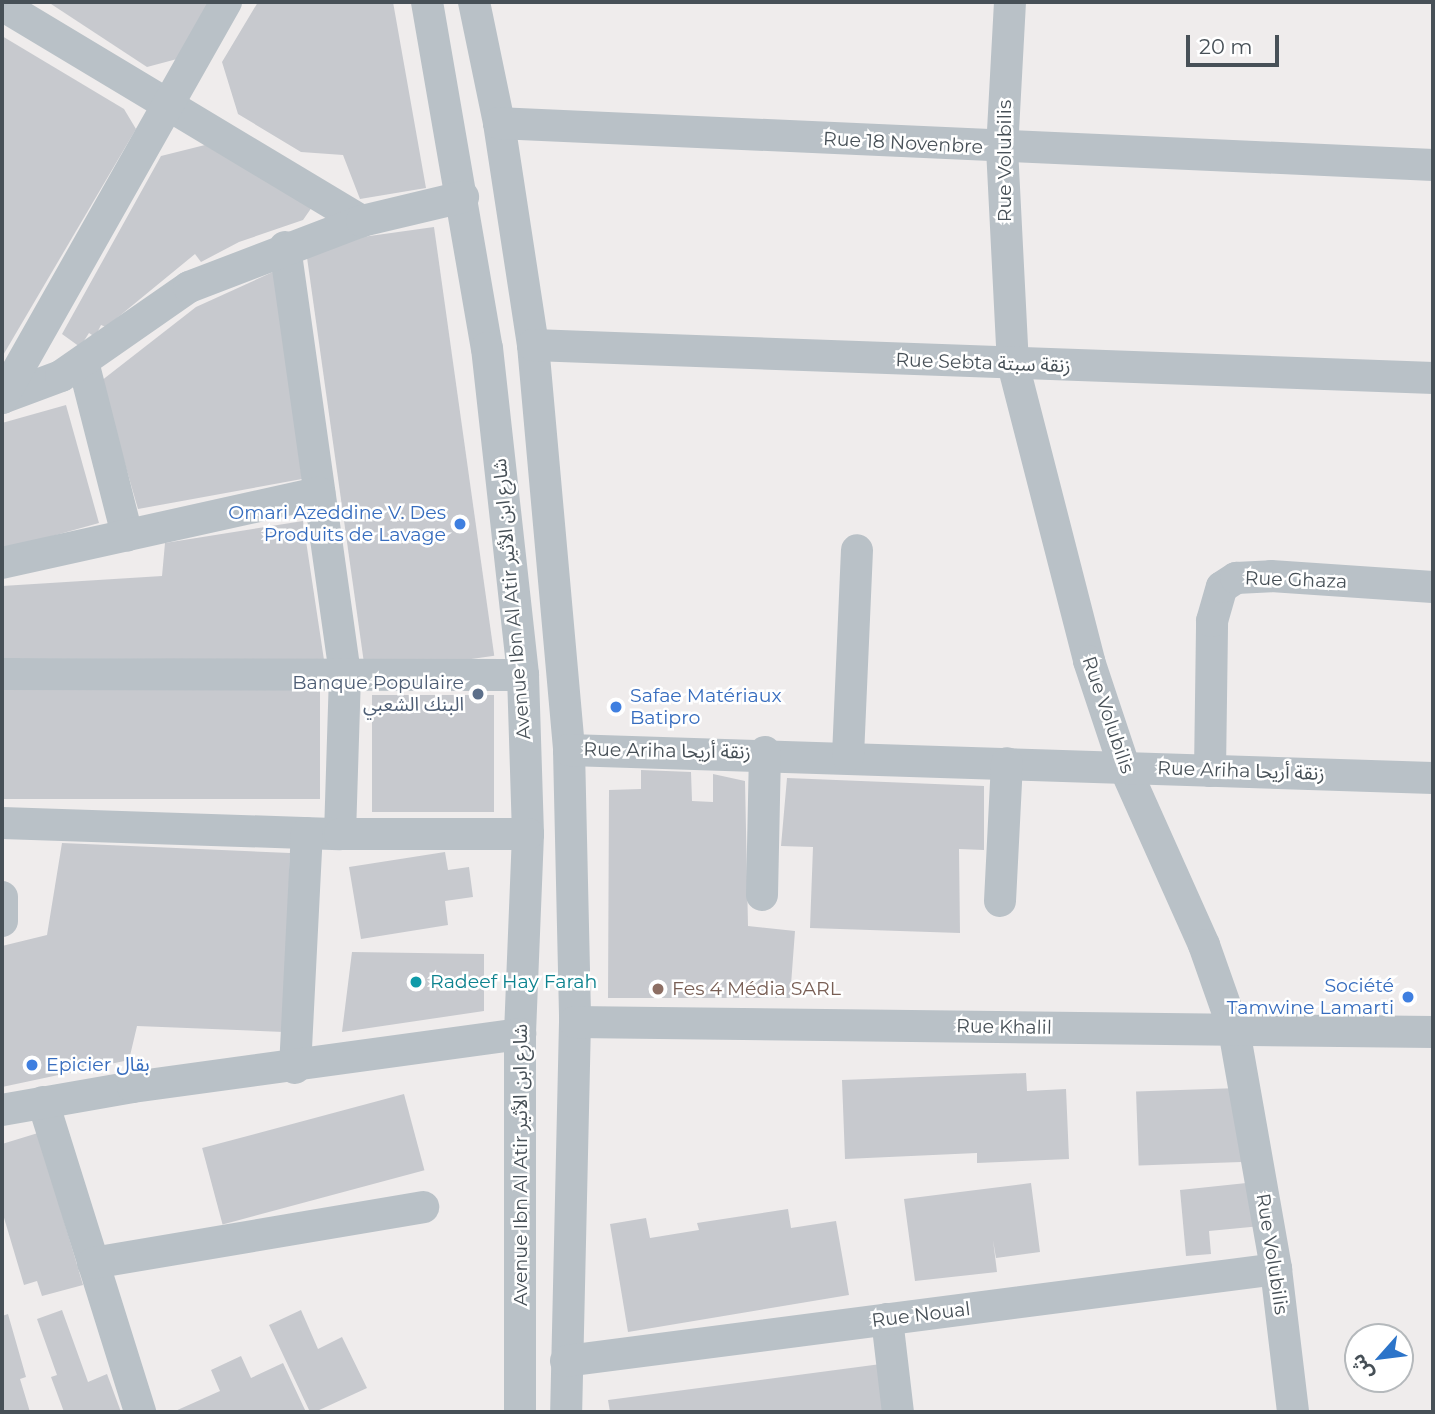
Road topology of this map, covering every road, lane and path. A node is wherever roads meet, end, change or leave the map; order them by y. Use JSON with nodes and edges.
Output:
{"nodes":[{"id":1,"x":226,"y":2,"type":"edge"},
{"id":2,"x":427,"y":2,"type":"edge"},
{"id":3,"x":474,"y":2,"type":"edge"},
{"id":4,"x":1010,"y":2,"type":"edge"},
{"id":5,"x":2,"y":5,"type":"edge"},
{"id":6,"x":168,"y":105,"type":"junction"},
{"id":7,"x":499,"y":123,"type":"junction"},
{"id":8,"x":1002,"y":148,"type":"junction"},
{"id":9,"x":1433,"y":165,"type":"edge"},
{"id":10,"x":463,"y":197,"type":"junction"},
{"id":11,"x":362,"y":220,"type":"junction"},
{"id":12,"x":285,"y":247,"type":"junction"},
{"id":13,"x":533,"y":345,"type":"junction"},
{"id":14,"x":83,"y":362,"type":"junction"},
{"id":15,"x":1013,"y":364,"type":"junction"},
{"id":16,"x":1433,"y":378,"type":"edge"},
{"id":17,"x":2,"y":398,"type":"edge"},
{"id":18,"x":319,"y":493,"type":"junction"},
{"id":19,"x":127,"y":535,"type":"junction"},
{"id":20,"x":857,"y":550,"type":"dead end"},
{"id":21,"x":2,"y":563,"type":"edge"},
{"id":22,"x":1433,"y":587,"type":"edge"},
{"id":23,"x":2,"y":674,"type":"edge"},
{"id":24,"x":345,"y":675,"type":"junction"},
{"id":25,"x":523,"y":675,"type":"junction"},
{"id":26,"x":569,"y":750,"type":"junction"},
{"id":27,"x":765,"y":752,"type":"junction"},
{"id":28,"x":848,"y":756,"type":"junction"},
{"id":29,"x":1007,"y":763,"type":"junction"},
{"id":30,"x":1124,"y":766,"type":"junction"},
{"id":31,"x":1210,"y":771,"type":"junction"},
{"id":32,"x":1433,"y":778,"type":"edge"},
{"id":33,"x":2,"y":823,"type":"edge"},
{"id":34,"x":307,"y":833,"type":"junction"},
{"id":35,"x":340,"y":834,"type":"junction"},
{"id":36,"x":528,"y":834,"type":"junction"},
{"id":37,"x":762,"y":895,"type":"dead end"},
{"id":38,"x":2,"y":897,"type":"edge"},
{"id":39,"x":1000,"y":901,"type":"dead end"},
{"id":40,"x":2,"y":922,"type":"edge"},
{"id":41,"x":575,"y":1023,"type":"junction"},
{"id":42,"x":1234,"y":1030,"type":"junction"},
{"id":43,"x":1433,"y":1032,"type":"edge"},
{"id":44,"x":520,"y":1034,"type":"junction"},
{"id":45,"x":295,"y":1068,"type":"junction"},
{"id":46,"x":43,"y":1102,"type":"junction"},
{"id":47,"x":2,"y":1110,"type":"edge"},
{"id":48,"x":423,"y":1207,"type":"dead end"},
{"id":49,"x":93,"y":1263,"type":"junction"},
{"id":50,"x":1276,"y":1269,"type":"junction"},
{"id":51,"x":887,"y":1319,"type":"junction"},
{"id":52,"x":566,"y":1361,"type":"junction"},
{"id":53,"x":140,"y":1412,"type":"edge"},
{"id":54,"x":520,"y":1412,"type":"edge"},
{"id":55,"x":566,"y":1412,"type":"edge"},
{"id":56,"x":898,"y":1412,"type":"edge"},
{"id":57,"x":1293,"y":1412,"type":"edge"}],
"edges":[{"from":1,"to":6,"type":"street"},
{"from":2,"to":10,"type":"street","name":"Avenue Ibn Al Atir شارع ابن الأثير"},
{"from":3,"to":7,"type":"street"},
{"from":4,"to":8,"type":"street","name":"Rue Volubilis"},
{"from":5,"to":6,"type":"street"},
{"from":6,"to":11,"type":"street"},
{"from":6,"to":17,"type":"street"},
{"from":7,"to":8,"type":"street","name":"Rue 18 Novenbre"},
{"from":7,"to":13,"type":"street"},
{"from":8,"to":9,"type":"street","name":"Rue 18 Novenbre"},
{"from":8,"to":15,"type":"street","name":"Rue Volubilis"},
{"from":10,"to":11,"type":"street"},
{"from":10,"to":25,"type":"street","name":"Avenue Ibn Al Atir شارع ابن الأثير"},
{"from":11,"to":12,"type":"street"},
{"from":12,"to":14,"type":"street"},
{"from":12,"to":18,"type":"street"},
{"from":13,"to":15,"type":"street","name":"Rue Sebta زنقة سبتة"},
{"from":13,"to":26,"type":"street"},
{"from":14,"to":17,"type":"street"},
{"from":14,"to":19,"type":"street"},
{"from":15,"to":16,"type":"street","name":"Rue Sebta زنقة سبتة"},
{"from":15,"to":30,"type":"street","name":"Rue Volubilis"},
{"from":18,"to":19,"type":"street"},
{"from":18,"to":24,"type":"street"},
{"from":19,"to":21,"type":"street"},
{"from":20,"to":28,"type":"street"},
{"from":22,"to":31,"type":"street","name":"Rue Ghaza"},
{"from":23,"to":24,"type":"street"},
{"from":24,"to":25,"type":"street"},
{"from":24,"to":35,"type":"street"},
{"from":25,"to":36,"type":"street","name":"Avenue Ibn Al Atir شارع ابن الأثير"},
{"from":26,"to":27,"type":"street","name":"Rue Ariha زنقة أريحا"},
{"from":26,"to":41,"type":"street"},
{"from":27,"to":28,"type":"street","name":"Rue Ariha زنقة أريحا"},
{"from":27,"to":37,"type":"street"},
{"from":28,"to":29,"type":"street","name":"Rue Ariha زنقة أريحا"},
{"from":29,"to":30,"type":"street","name":"Rue Ariha زنقة أريحا"},
{"from":29,"to":39,"type":"street"},
{"from":30,"to":31,"type":"street","name":"Rue Ariha زنقة أريحا"},
{"from":30,"to":42,"type":"street","name":"Rue Volubilis"},
{"from":31,"to":32,"type":"street","name":"Rue Ariha زنقة أريحا"},
{"from":33,"to":34,"type":"street"},
{"from":34,"to":35,"type":"street"},
{"from":34,"to":45,"type":"street"},
{"from":35,"to":36,"type":"street"},
{"from":36,"to":44,"type":"street","name":"Avenue Ibn Al Atir شارع ابن الأثير"},
{"from":38,"to":40,"type":"street"},
{"from":41,"to":42,"type":"street","name":"Rue Khalil"},
{"from":41,"to":52,"type":"street"},
{"from":42,"to":43,"type":"street","name":"Rue Khalil"},
{"from":42,"to":50,"type":"street","name":"Rue Volubilis"},
{"from":44,"to":45,"type":"street"},
{"from":44,"to":54,"type":"street","name":"Avenue Ibn Al Atir شارع ابن الأثير"},
{"from":45,"to":46,"type":"street"},
{"from":46,"to":47,"type":"street"},
{"from":46,"to":49,"type":"street"},
{"from":48,"to":49,"type":"street"},
{"from":49,"to":53,"type":"street"},
{"from":50,"to":51,"type":"street","name":"Rue Noual"},
{"from":50,"to":57,"type":"street","name":"Rue Volubilis"},
{"from":51,"to":52,"type":"street","name":"Rue Noual"},
{"from":51,"to":56,"type":"street"},
{"from":52,"to":55,"type":"street"}]}
